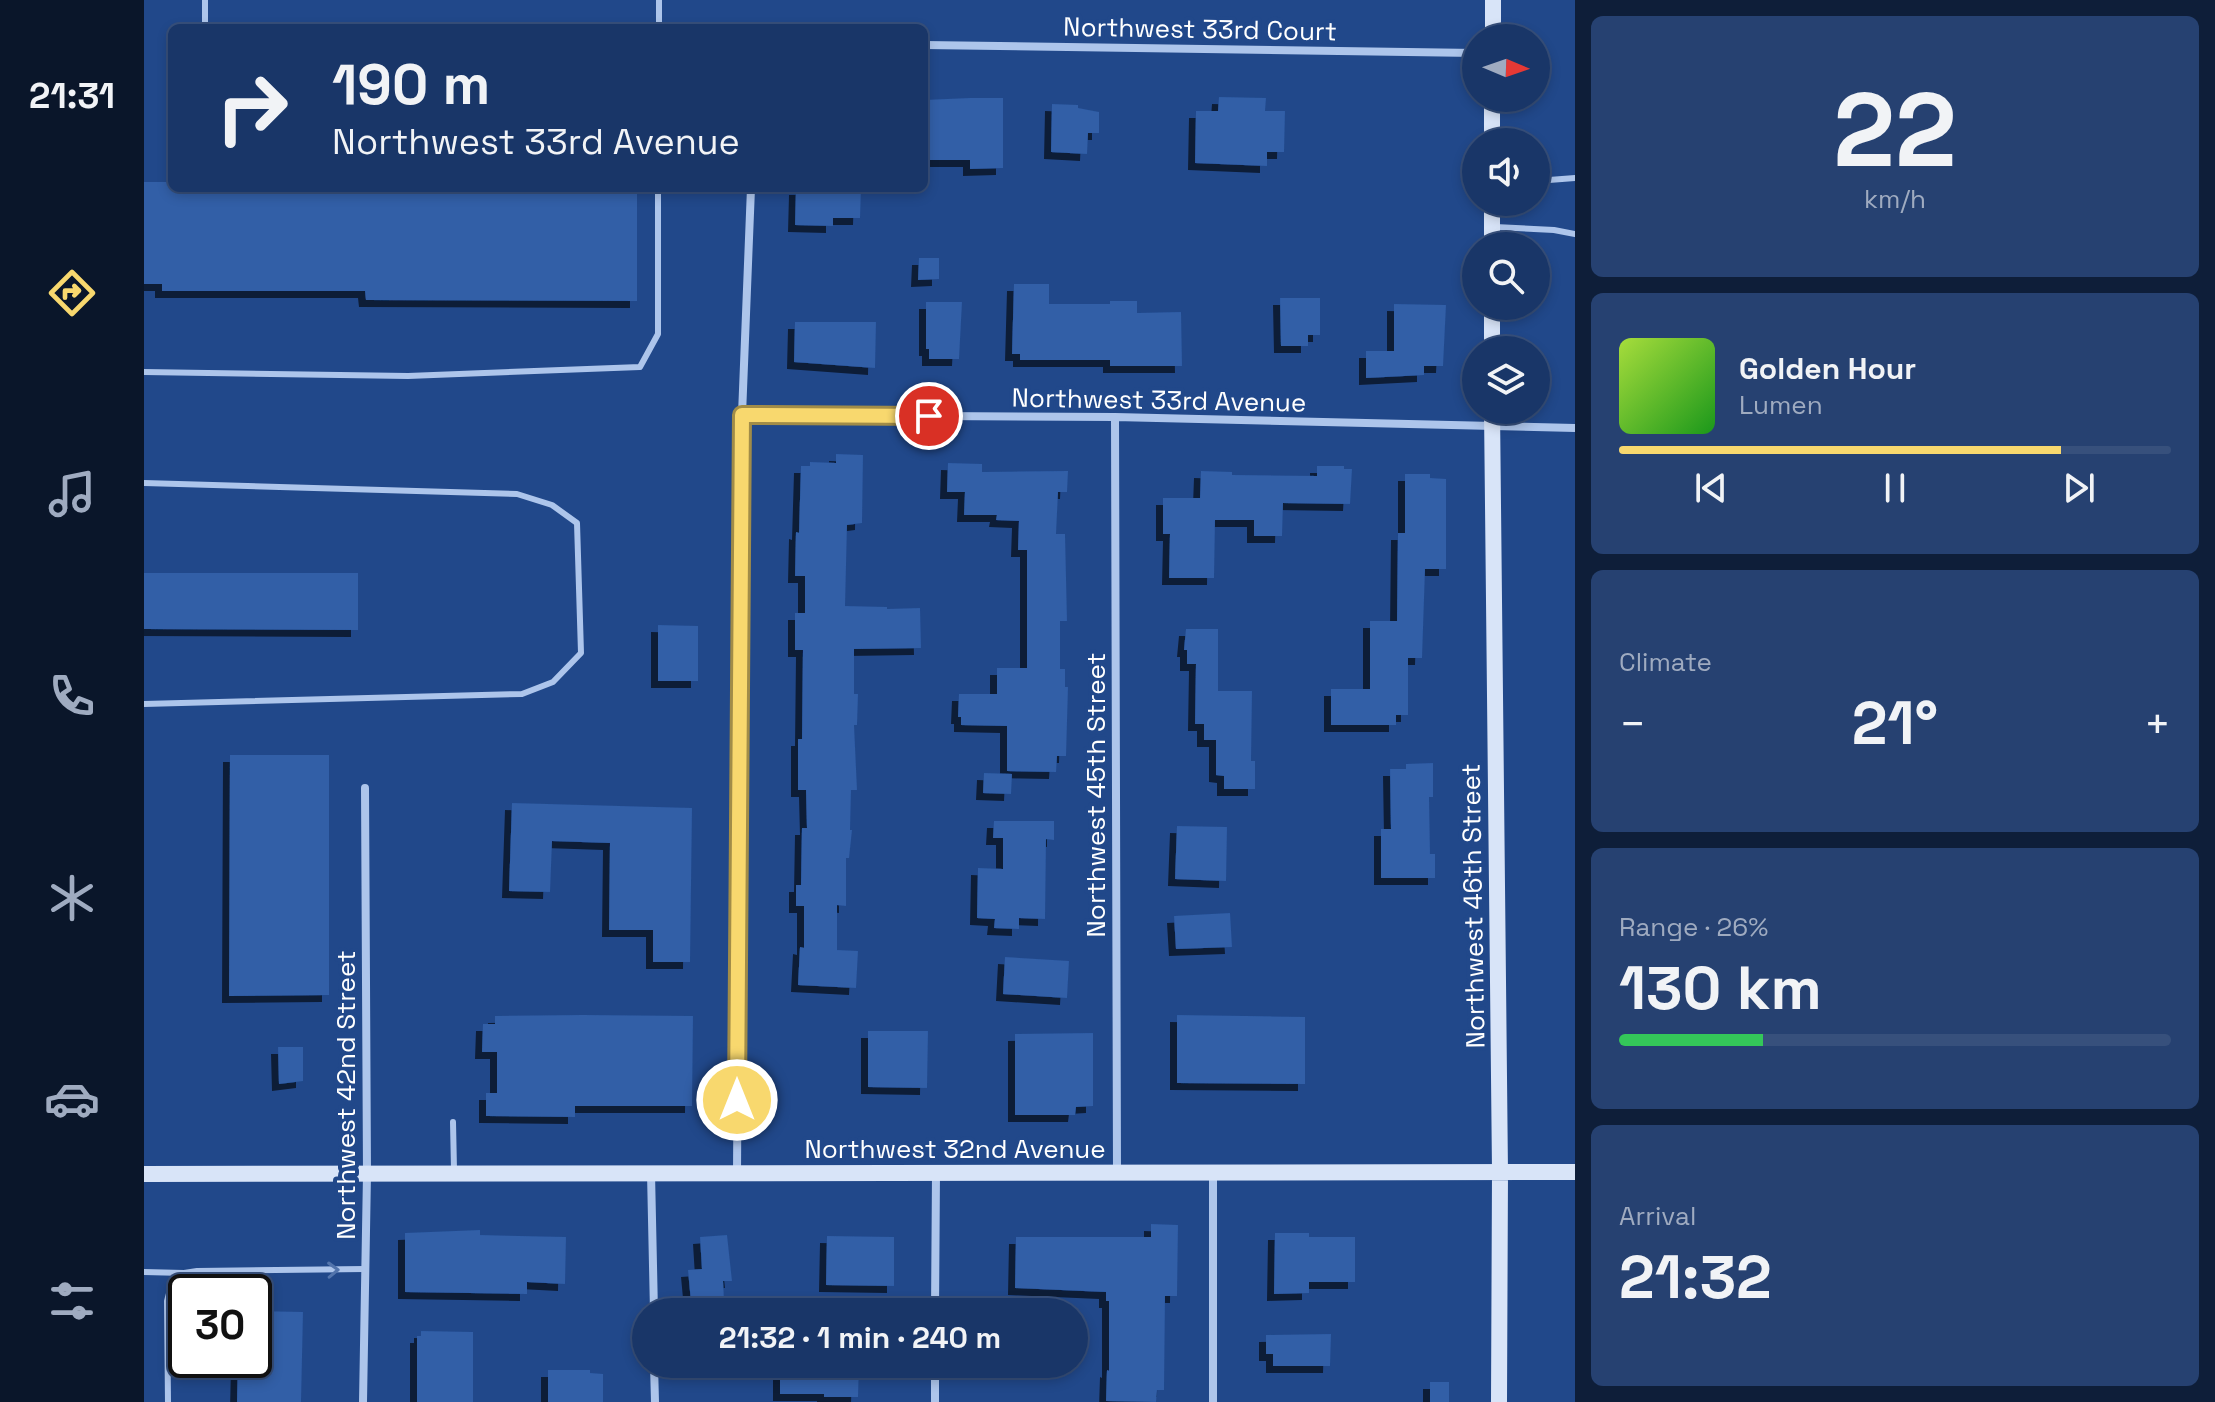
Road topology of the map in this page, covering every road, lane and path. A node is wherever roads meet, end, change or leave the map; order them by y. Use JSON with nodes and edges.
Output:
{"nodes":[{"id":1,"x":205,"y":0,"type":"edge"},
{"id":2,"x":659,"y":0,"type":"edge"},
{"id":3,"x":1493,"y":0,"type":"edge"},
{"id":4,"x":205,"y":24,"type":"edge"},
{"id":5,"x":659,"y":24,"type":"edge"},
{"id":6,"x":1493,"y":24,"type":"edge"},
{"id":7,"x":928,"y":45,"type":"edge"},
{"id":8,"x":1462,"y":53,"type":"edge"},
{"id":9,"x":1575,"y":178,"type":"edge"},
{"id":10,"x":1550,"y":180,"type":"edge"},
{"id":11,"x":658,"y":192,"type":"edge"},
{"id":12,"x":751,"y":192,"type":"edge"},
{"id":13,"x":1492,"y":216,"type":"edge"},
{"id":14,"x":1492,"y":226,"type":"junction"},
{"id":15,"x":1492,"y":232,"type":"edge"},
{"id":16,"x":1575,"y":234,"type":"edge"},
{"id":17,"x":144,"y":372,"type":"edge"},
{"id":18,"x":742,"y":415,"type":"junction"},
{"id":19,"x":1115,"y":417,"type":"junction"},
{"id":20,"x":1462,"y":418,"type":"edge"},
{"id":21,"x":1492,"y":424,"type":"edge"},
{"id":22,"x":1542,"y":424,"type":"edge"},
{"id":23,"x":1575,"y":428,"type":"edge"},
{"id":24,"x":144,"y":483,"type":"edge"},
{"id":25,"x":144,"y":704,"type":"edge"},
{"id":26,"x":365,"y":788,"type":"dead end"},
{"id":27,"x":453,"y":1122,"type":"dead end"},
{"id":28,"x":1213,"y":1172,"type":"junction"},
{"id":29,"x":1500,"y":1172,"type":"junction"},
{"id":30,"x":1575,"y":1172,"type":"edge"},
{"id":31,"x":651,"y":1173,"type":"junction"},
{"id":32,"x":737,"y":1173,"type":"junction"},
{"id":33,"x":936,"y":1173,"type":"junction"},
{"id":34,"x":1117,"y":1173,"type":"junction"},
{"id":35,"x":144,"y":1174,"type":"edge"},
{"id":36,"x":367,"y":1174,"type":"junction"},
{"id":37,"x":454,"y":1174,"type":"junction"},
{"id":38,"x":365,"y":1269,"type":"junction"},
{"id":39,"x":144,"y":1272,"type":"edge"},
{"id":40,"x":184,"y":1273,"type":"junction"},
{"id":41,"x":654,"y":1298,"type":"edge"},
{"id":42,"x":935,"y":1298,"type":"edge"},
{"id":43,"x":654,"y":1378,"type":"edge"},
{"id":44,"x":935,"y":1378,"type":"edge"},
{"id":45,"x":168,"y":1402,"type":"edge"},
{"id":46,"x":363,"y":1402,"type":"edge"},
{"id":47,"x":655,"y":1402,"type":"edge"},
{"id":48,"x":935,"y":1402,"type":"edge"},
{"id":49,"x":1213,"y":1402,"type":"edge"},
{"id":50,"x":1499,"y":1402,"type":"edge"}],
"edges":[{"from":1,"to":4,"type":"lane"},
{"from":2,"to":5,"type":"lane"},
{"from":3,"to":6,"type":"main road"},
{"from":7,"to":8,"type":"street","name":"Northwest 33rd Court"},
{"from":9,"to":10,"type":"lane"},
{"from":11,"to":17,"type":"lane"},
{"from":12,"to":18,"type":"street"},
{"from":13,"to":14,"type":"main road"},
{"from":14,"to":15,"type":"main road"},
{"from":14,"to":16,"type":"lane"},
{"from":18,"to":19,"type":"street","name":"Northwest 33rd Avenue"},
{"from":18,"to":32,"type":"street"},
{"from":19,"to":20,"type":"street","name":"Northwest 33rd Avenue"},
{"from":19,"to":34,"type":"street","name":"Northwest 45th Street"},
{"from":21,"to":29,"type":"main road","name":"Northwest 46th Street"},
{"from":22,"to":23,"type":"street","name":"Northwest 33rd Avenue"},
{"from":24,"to":25,"type":"lane"},
{"from":26,"to":36,"type":"street","name":"Northwest 42nd Street"},
{"from":27,"to":37,"type":"lane"},
{"from":28,"to":29,"type":"main road","name":"Northwest 32nd Avenue"},
{"from":28,"to":34,"type":"main road","name":"Northwest 32nd Avenue"},
{"from":28,"to":49,"type":"street"},
{"from":29,"to":30,"type":"main road","name":"Northwest 32nd Avenue"},
{"from":29,"to":50,"type":"main road","name":"Northwest 46th Street"},
{"from":31,"to":32,"type":"main road","name":"Northwest 32nd Avenue"},
{"from":31,"to":37,"type":"main road","name":"Northwest 32nd Avenue"},
{"from":31,"to":41,"type":"street"},
{"from":32,"to":33,"type":"main road","name":"Northwest 32nd Avenue"},
{"from":33,"to":34,"type":"main road","name":"Northwest 32nd Avenue"},
{"from":33,"to":42,"type":"street"},
{"from":35,"to":36,"type":"main road","name":"Northwest 32nd Avenue"},
{"from":36,"to":37,"type":"main road","name":"Northwest 32nd Avenue"},
{"from":36,"to":38,"type":"street","name":"Northwest 42nd Street"},
{"from":40,"to":38,"type":"lane","one_way":true},
{"from":38,"to":46,"type":"street","name":"Northwest 42nd Street"},
{"from":39,"to":40,"type":"lane"},
{"from":40,"to":45,"type":"lane"},
{"from":43,"to":47,"type":"street"},
{"from":44,"to":48,"type":"street"}]}
